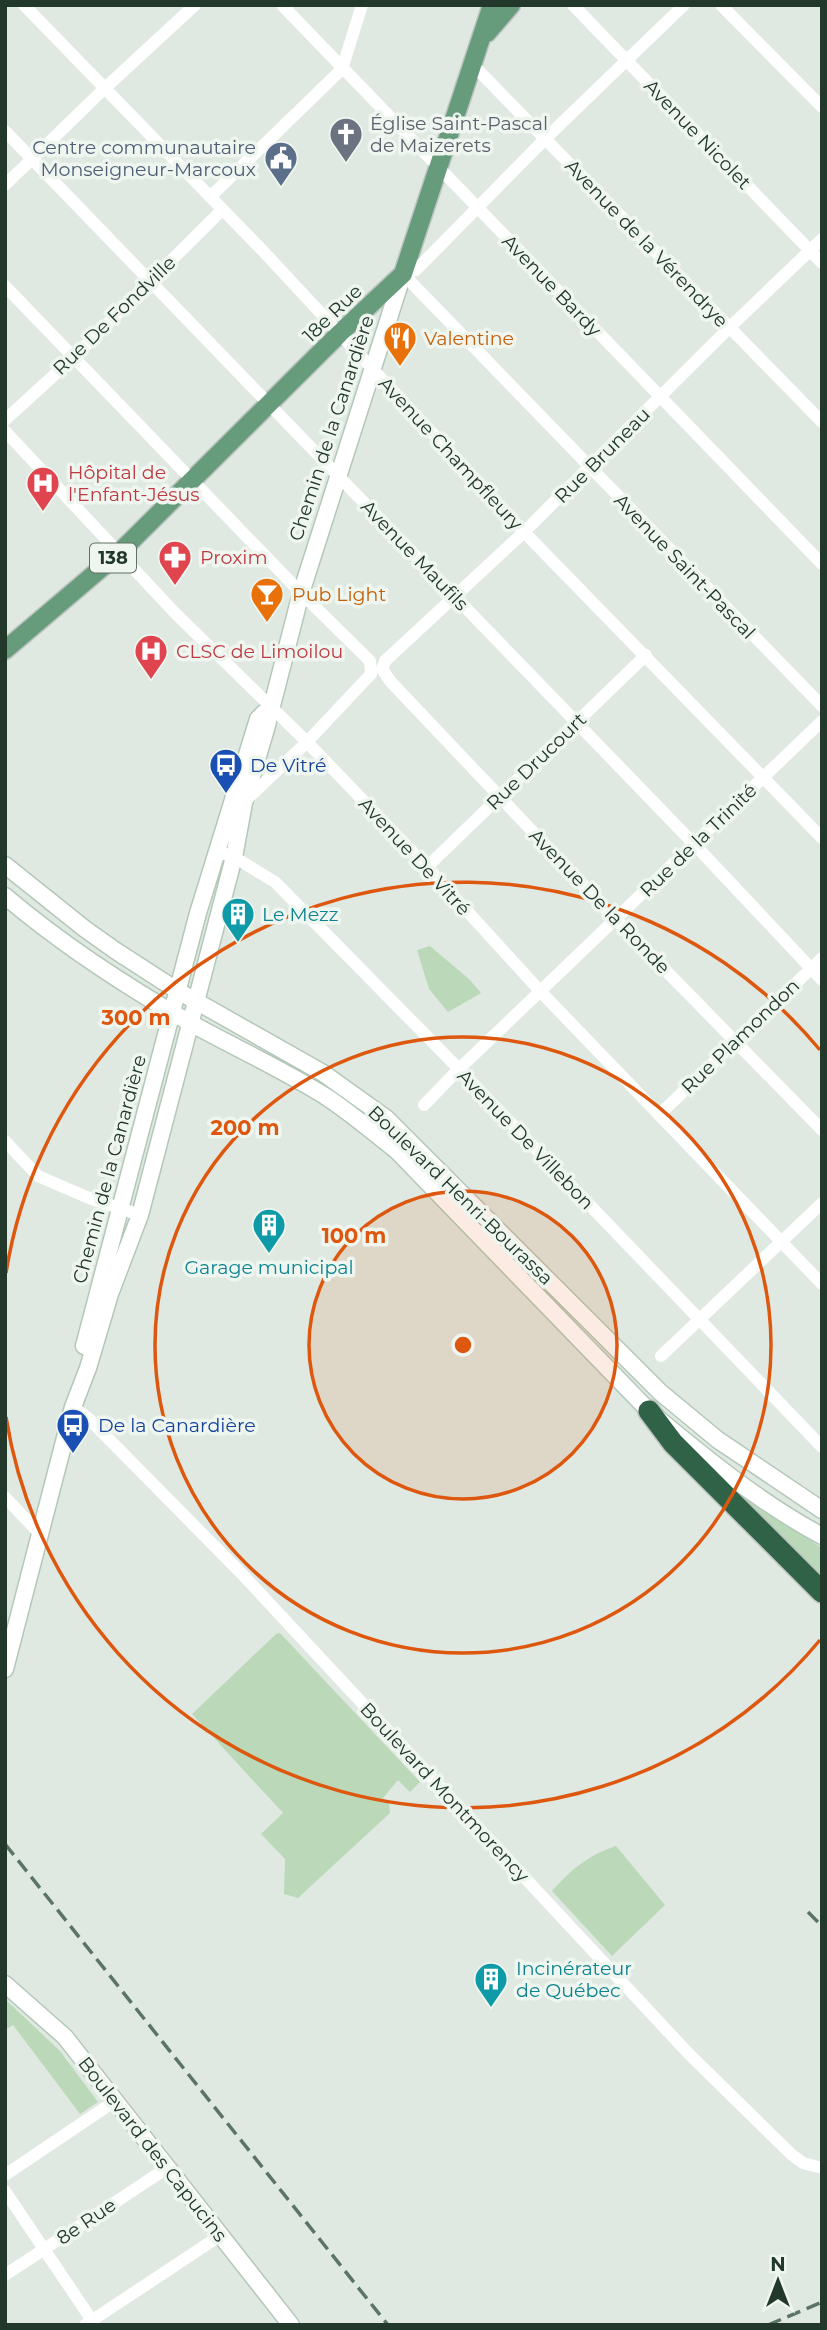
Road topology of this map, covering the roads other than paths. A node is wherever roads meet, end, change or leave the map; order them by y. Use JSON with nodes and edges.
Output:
{"nodes":[{"id":1,"x":24,"y":5,"type":"edge"},
{"id":2,"x":195,"y":5,"type":"edge"},
{"id":3,"x":282,"y":5,"type":"edge"},
{"id":4,"x":362,"y":5,"type":"edge"},
{"id":5,"x":492,"y":5,"type":"edge"},
{"id":6,"x":512,"y":5,"type":"edge"},
{"id":7,"x":573,"y":5,"type":"edge"},
{"id":8,"x":684,"y":5,"type":"edge"},
{"id":9,"x":721,"y":5,"type":"edge"},
{"id":10,"x":481,"y":41,"type":"junction"},
{"id":11,"x":627,"y":60,"type":"junction"},
{"id":12,"x":473,"y":65,"type":"junction"},
{"id":13,"x":342,"y":69,"type":"junction"},
{"id":14,"x":104,"y":88,"type":"junction"},
{"id":15,"x":822,"y":107,"type":"edge"},
{"id":16,"x":5,"y":131,"type":"edge"},
{"id":17,"x":545,"y":139,"type":"junction"},
{"id":18,"x":33,"y":159,"type":"junction"},
{"id":19,"x":440,"y":166,"type":"junction"},
{"id":20,"x":5,"y":185,"type":"edge"},
{"id":21,"x":210,"y":198,"type":"junction"},
{"id":22,"x":478,"y":209,"type":"junction"},
{"id":23,"x":222,"y":210,"type":"junction"},
{"id":24,"x":822,"y":239,"type":"edge"},
{"id":25,"x":810,"y":251,"type":"junction"},
{"id":26,"x":822,"y":263,"type":"edge"},
{"id":27,"x":403,"y":274,"type":"junction"},
{"id":28,"x":150,"y":280,"type":"junction"},
{"id":29,"x":5,"y":286,"type":"edge"},
{"id":30,"x":730,"y":327,"type":"junction"},
{"id":31,"x":340,"y":333,"type":"junction"},
{"id":32,"x":74,"y":357,"type":"junction"},
{"id":33,"x":372,"y":367,"type":"junction"},
{"id":34,"x":660,"y":396,"type":"junction"},
{"id":35,"x":268,"y":404,"type":"junction"},
{"id":36,"x":5,"y":420,"type":"edge"},
{"id":37,"x":822,"y":422,"type":"edge"},
{"id":38,"x":5,"y":431,"type":"edge"},
{"id":39,"x":589,"y":468,"type":"junction"},
{"id":40,"x":338,"y":477,"type":"junction"},
{"id":41,"x":193,"y":480,"type":"junction"},
{"id":42,"x":524,"y":532,"type":"junction"},
{"id":43,"x":118,"y":553,"type":"junction"},
{"id":44,"x":822,"y":564,"type":"edge"},
{"id":45,"x":301,"y":593,"type":"junction"},
{"id":46,"x":455,"y":596,"type":"junction"},
{"id":47,"x":5,"y":650,"type":"edge"},
{"id":48,"x":646,"y":655,"type":"junction"},
{"id":49,"x":377,"y":669,"type":"junction"},
{"id":50,"x":822,"y":706,"type":"edge"},
{"id":51,"x":271,"y":707,"type":"junction"},
{"id":52,"x":822,"y":721,"type":"edge"},
{"id":53,"x":576,"y":722,"type":"junction"},
{"id":54,"x":307,"y":742,"type":"junction"},
{"id":55,"x":764,"y":776,"type":"junction"},
{"id":56,"x":500,"y":796,"type":"junction"},
{"id":57,"x":244,"y":803,"type":"junction"},
{"id":58,"x":822,"y":838,"type":"edge"},
{"id":59,"x":694,"y":844,"type":"junction"},
{"id":60,"x":216,"y":851,"type":"junction"},
{"id":61,"x":234,"y":857,"type":"junction"},
{"id":62,"x":5,"y":865,"type":"edge"},
{"id":63,"x":426,"y":867,"type":"junction"},
{"id":64,"x":5,"y":896,"type":"edge"},
{"id":65,"x":617,"y":919,"type":"junction"},
{"id":66,"x":822,"y":958,"type":"edge"},
{"id":67,"x":811,"y":968,"type":"junction"},
{"id":68,"x":822,"y":980,"type":"edge"},
{"id":69,"x":178,"y":991,"type":"junction"},
{"id":70,"x":540,"y":991,"type":"junction"},
{"id":71,"x":197,"y":1001,"type":"junction"},
{"id":72,"x":173,"y":1012,"type":"junction"},
{"id":73,"x":191,"y":1023,"type":"junction"},
{"id":74,"x":734,"y":1041,"type":"junction"},
{"id":75,"x":459,"y":1069,"type":"junction"},
{"id":76,"x":424,"y":1105,"type":"dead end"},
{"id":77,"x":659,"y":1115,"type":"junction"},
{"id":78,"x":822,"y":1130,"type":"edge"},
{"id":79,"x":5,"y":1140,"type":"edge"},
{"id":80,"x":822,"y":1203,"type":"edge"},
{"id":81,"x":120,"y":1209,"type":"junction"},
{"id":82,"x":140,"y":1215,"type":"junction"},
{"id":83,"x":782,"y":1242,"type":"junction"},
{"id":84,"x":822,"y":1284,"type":"edge"},
{"id":85,"x":699,"y":1320,"type":"junction"},
{"id":86,"x":661,"y":1356,"type":"dead end"},
{"id":87,"x":74,"y":1407,"type":"junction"},
{"id":88,"x":649,"y":1411,"type":"junction"},
{"id":89,"x":822,"y":1447,"type":"edge"},
{"id":90,"x":5,"y":1497,"type":"edge"},
{"id":91,"x":822,"y":1510,"type":"edge"},
{"id":92,"x":39,"y":1533,"type":"junction"},
{"id":93,"x":822,"y":1536,"type":"edge"},
{"id":94,"x":822,"y":1592,"type":"edge"},
{"id":95,"x":5,"y":1669,"type":"edge"},
{"id":96,"x":5,"y":1984,"type":"edge"},
{"id":97,"x":114,"y":2101,"type":"junction"},
{"id":98,"x":167,"y":2168,"type":"junction"},
{"id":99,"x":822,"y":2168,"type":"edge"},
{"id":100,"x":5,"y":2175,"type":"edge"},
{"id":101,"x":5,"y":2191,"type":"edge"},
{"id":102,"x":220,"y":2235,"type":"junction"},
{"id":103,"x":44,"y":2249,"type":"junction"},
{"id":104,"x":5,"y":2275,"type":"edge"},
{"id":105,"x":91,"y":2323,"type":"edge"},
{"id":106,"x":291,"y":2325,"type":"edge"}],
"edges":[{"from":1,"to":14,"type":"street","name":"Avenue Champfleury"},
{"from":2,"to":14,"type":"street"},
{"from":3,"to":13,"type":"street","name":"Avenue Bardy"},
{"from":4,"to":13,"type":"street"},
{"from":5,"to":10,"type":"main road","name":"Chemin de la Canardière","number":"138"},
{"from":6,"to":10,"type":"main road","number":"138"},
{"from":7,"to":11,"type":"street","name":"Avenue Nicolet"},
{"from":8,"to":11,"type":"street","name":"18e Rue"},
{"from":9,"to":15,"type":"street"},
{"from":10,"to":12,"type":"main road","name":"Chemin de la Canardière","number":"138"},
{"from":11,"to":17,"type":"street","name":"18e Rue"},
{"from":11,"to":25,"type":"street","name":"Avenue Nicolet"},
{"from":12,"to":17,"type":"street","name":"Avenue de la Vérendrye"},
{"from":12,"to":19,"type":"main road","name":"Chemin de la Canardière","number":"138"},
{"from":13,"to":19,"type":"street","name":"Avenue Bardy"},
{"from":13,"to":21,"type":"street"},
{"from":14,"to":18,"type":"street"},
{"from":14,"to":21,"type":"street","name":"Avenue Champfleury"},
{"from":16,"to":18,"type":"street","name":"Avenue Maufils"},
{"from":17,"to":22,"type":"street","name":"18e Rue"},
{"from":17,"to":30,"type":"street","name":"Avenue de la Vérendrye"},
{"from":18,"to":20,"type":"street"},
{"from":18,"to":28,"type":"street","name":"Avenue Maufils"},
{"from":19,"to":22,"type":"street","name":"Avenue Bardy"},
{"from":19,"to":27,"type":"main road","name":"Chemin de la Canardière","number":"138"},
{"from":21,"to":23,"type":"street","name":"Avenue Champfleury"},
{"from":22,"to":27,"type":"street","name":"18e Rue"},
{"from":22,"to":34,"type":"street","name":"Avenue Bardy"},
{"from":23,"to":28,"type":"street","name":"Rue De Fondville"},
{"from":23,"to":31,"type":"street","name":"Avenue Champfleury"},
{"from":24,"to":25,"type":"street","name":"Rue Bruneau"},
{"from":25,"to":26,"type":"street","name":"Avenue Nicolet"},
{"from":25,"to":30,"type":"street","name":"Rue Bruneau"},
{"from":27,"to":31,"type":"main road","name":"18e Rue","number":"138"},
{"from":27,"to":33,"type":"main road","name":"Chemin de la Canardière"},
{"from":27,"to":39,"type":"street","name":"Avenue Saint-Pascal"},
{"from":28,"to":32,"type":"street","name":"Rue De Fondville"},
{"from":28,"to":35,"type":"street","name":"Avenue Maufils"},
{"from":29,"to":32,"type":"street","name":"Avenue De la Ronde"},
{"from":30,"to":34,"type":"street","name":"Rue Bruneau"},
{"from":30,"to":37,"type":"street","name":"Avenue de la Vérendrye"},
{"from":31,"to":33,"type":"street","name":"Avenue Champfleury"},
{"from":31,"to":35,"type":"main road","name":"18e Rue","number":"138"},
{"from":32,"to":36,"type":"street","name":"Rue De Fondville"},
{"from":32,"to":41,"type":"street","name":"Avenue De la Ronde"},
{"from":33,"to":40,"type":"main road","name":"Chemin de la Canardière"},
{"from":33,"to":42,"type":"street","name":"Avenue Champfleury"},
{"from":34,"to":39,"type":"street","name":"Rue Bruneau"},
{"from":34,"to":44,"type":"street","name":"Avenue Bardy"},
{"from":35,"to":40,"type":"street","name":"Avenue Maufils"},
{"from":35,"to":41,"type":"main road","name":"18e Rue","number":"138"},
{"from":38,"to":43,"type":"street","name":"Avenue De Vitré"},
{"from":39,"to":42,"type":"street","name":"Rue Bruneau"},
{"from":39,"to":50,"type":"street","name":"Avenue Saint-Pascal"},
{"from":40,"to":45,"type":"main road","name":"Chemin de la Canardière"},
{"from":40,"to":46,"type":"street","name":"Avenue Maufils"},
{"from":41,"to":43,"type":"main road","name":"18e Rue","number":"138"},
{"from":41,"to":45,"type":"street","name":"Avenue De la Ronde"},
{"from":42,"to":46,"type":"street","name":"Rue Bruneau"},
{"from":42,"to":48,"type":"street","name":"Avenue Champfleury"},
{"from":43,"to":47,"type":"main road","name":"18e Rue","number":"138"},
{"from":43,"to":51,"type":"street","name":"Avenue De Vitré"},
{"from":45,"to":49,"type":"street","name":"Avenue De la Ronde"},
{"from":45,"to":51,"type":"main road","name":"Chemin de la Canardière"},
{"from":46,"to":49,"type":"street","name":"Rue Bruneau"},
{"from":46,"to":53,"type":"street","name":"Avenue Maufils"},
{"from":48,"to":53,"type":"street","name":"Rue Drucourt"},
{"from":48,"to":55,"type":"street","name":"Avenue Champfleury"},
{"from":49,"to":54,"type":"street","name":"Rue Bruneau"},
{"from":49,"to":56,"type":"street","name":"Avenue De la Ronde"},
{"from":51,"to":54,"type":"street","name":"Avenue De Vitré"},
{"from":51,"to":57,"type":"main road","name":"Chemin de la Canardière"},
{"from":51,"to":60,"type":"main road","name":"Chemin de la Canardière"},
{"from":52,"to":55,"type":"street","name":"Rue de la Trinité"},
{"from":53,"to":56,"type":"street","name":"Rue Drucourt"},
{"from":53,"to":59,"type":"street","name":"Avenue Maufils"},
{"from":54,"to":57,"type":"street","name":"Rue Bruneau"},
{"from":54,"to":63,"type":"street","name":"Avenue De Vitré"},
{"from":55,"to":58,"type":"street","name":"Avenue Champfleury"},
{"from":55,"to":59,"type":"street","name":"Rue de la Trinité"},
{"from":56,"to":63,"type":"street","name":"Rue Drucourt"},
{"from":56,"to":65,"type":"street","name":"Avenue De la Ronde"},
{"from":57,"to":61,"type":"main road","name":"Chemin de la Canardière"},
{"from":59,"to":65,"type":"street","name":"Rue de la Trinité"},
{"from":59,"to":67,"type":"street","name":"Avenue Maufils"},
{"from":60,"to":61,"type":"street","name":"Avenue De Villebon"},
{"from":60,"to":69,"type":"main road","name":"Chemin de la Canardière"},
{"from":61,"to":71,"type":"main road","name":"Chemin de la Canardière"},
{"from":61,"to":75,"type":"street","name":"Avenue De Villebon"},
{"from":62,"to":69,"type":"main road","name":"Boulevard Henri-Bourassa"},
{"from":63,"to":70,"type":"street","name":"Avenue De Vitré"},
{"from":64,"to":72,"type":"main road","name":"Boulevard Henri-Bourassa"},
{"from":65,"to":70,"type":"street","name":"Rue de la Trinité"},
{"from":65,"to":74,"type":"street","name":"Avenue De la Ronde"},
{"from":66,"to":67,"type":"street","name":"Rue Plamondon"},
{"from":67,"to":68,"type":"street","name":"Avenue Maufils"},
{"from":67,"to":74,"type":"street","name":"Rue Plamondon"},
{"from":69,"to":71,"type":"main road","name":"Boulevard Henri-Bourassa"},
{"from":69,"to":72,"type":"main road","name":"Chemin de la Canardière"},
{"from":70,"to":75,"type":"street","name":"Rue de la Trinité"},
{"from":70,"to":77,"type":"street","name":"Avenue De Vitré"},
{"from":71,"to":73,"type":"main road","name":"Chemin de la Canardière"},
{"from":71,"to":91,"type":"main road","name":"Boulevard Henri-Bourassa"},
{"from":72,"to":73,"type":"main road","name":"Boulevard Henri-Bourassa"},
{"from":72,"to":81,"type":"main road","name":"Chemin de la Canardière"},
{"from":73,"to":82,"type":"main road","name":"Chemin de la Canardière"},
{"from":73,"to":88,"type":"main road","name":"Boulevard Henri-Bourassa"},
{"from":74,"to":77,"type":"street","name":"Rue Plamondon"},
{"from":74,"to":78,"type":"street","name":"Avenue De la Ronde"},
{"from":75,"to":76,"type":"street","name":"Rue de la Trinité"},
{"from":75,"to":85,"type":"street","name":"Avenue De Villebon"},
{"from":77,"to":83,"type":"street","name":"Avenue De Vitré"},
{"from":79,"to":81,"type":"street"},
{"from":80,"to":83,"type":"street"},
{"from":81,"to":82,"type":"street"},
{"from":81,"to":87,"type":"main road","name":"Chemin de la Canardière"},
{"from":82,"to":87,"type":"main road","name":"Chemin de la Canardière"},
{"from":83,"to":84,"type":"street","name":"Avenue De Vitré"},
{"from":83,"to":85,"type":"street"},
{"from":85,"to":86,"type":"street"},
{"from":85,"to":89,"type":"street","name":"Avenue De Villebon"},
{"from":87,"to":92,"type":"main road","name":"Chemin de la Canardière"},
{"from":87,"to":99,"type":"street","name":"Boulevard Montmorency"},
{"from":88,"to":93,"type":"main road","name":"Boulevard Henri-Bourassa"},
{"from":88,"to":94,"type":"highway"},
{"from":90,"to":92,"type":"street"},
{"from":92,"to":95,"type":"main road","name":"Chemin de la Canardière"},
{"from":96,"to":97,"type":"main road","name":"Boulevard des Capucins"},
{"from":97,"to":98,"type":"main road","name":"Boulevard des Capucins"},
{"from":97,"to":100,"type":"street"},
{"from":98,"to":102,"type":"main road","name":"Boulevard des Capucins"},
{"from":98,"to":103,"type":"street","name":"8e Rue"},
{"from":101,"to":103,"type":"street"},
{"from":102,"to":105,"type":"street"},
{"from":102,"to":106,"type":"main road","name":"Boulevard des Capucins"},
{"from":103,"to":104,"type":"street","name":"8e Rue"},
{"from":103,"to":105,"type":"street"}]}
